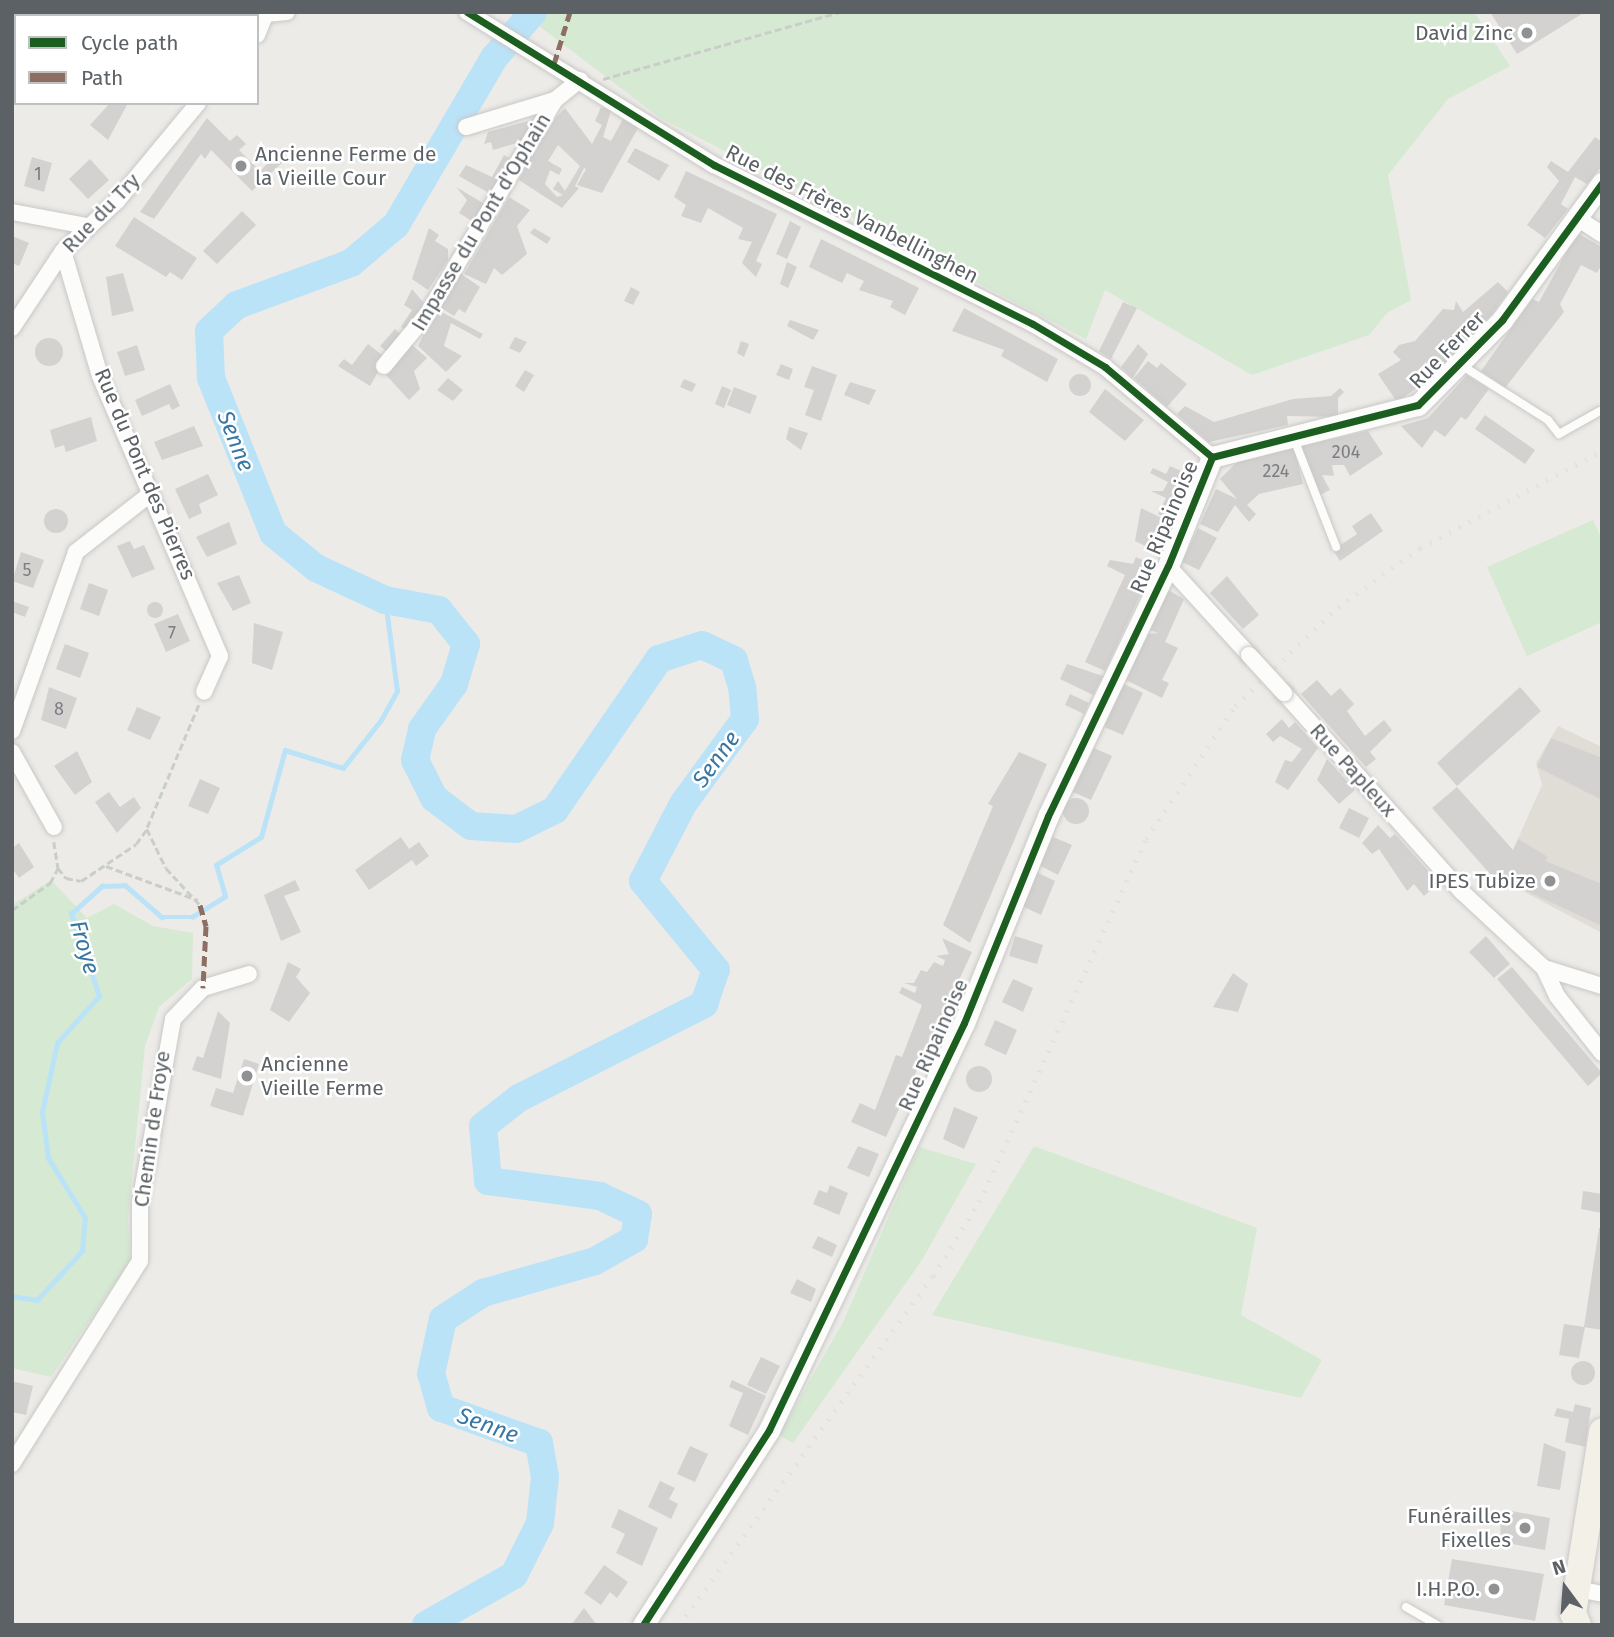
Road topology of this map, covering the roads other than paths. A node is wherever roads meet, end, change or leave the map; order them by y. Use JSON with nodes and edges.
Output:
{"nodes":[{"id":1,"x":287,"y":12,"type":"edge"},
{"id":2,"x":467,"y":12,"type":"edge"},
{"id":3,"x":259,"y":17,"type":"edge"},
{"id":4,"x":264,"y":18,"type":"junction"},
{"id":5,"x":259,"y":30,"type":"edge"},
{"id":6,"x":586,"y":84,"type":"junction"},
{"id":7,"x":555,"y":100,"type":"junction"},
{"id":8,"x":196,"y":105,"type":"edge"},
{"id":9,"x":466,"y":127,"type":"dead end"},
{"id":10,"x":1602,"y":183,"type":"edge"},
{"id":11,"x":12,"y":212,"type":"edge"},
{"id":12,"x":1577,"y":218,"type":"junction"},
{"id":13,"x":86,"y":226,"type":"junction"},
{"id":14,"x":1602,"y":234,"type":"edge"},
{"id":15,"x":63,"y":251,"type":"junction"},
{"id":16,"x":12,"y":328,"type":"edge"},
{"id":17,"x":1461,"y":365,"type":"junction"},
{"id":18,"x":384,"y":366,"type":"dead end"},
{"id":19,"x":1600,"y":411,"type":"edge"},
{"id":20,"x":1292,"y":436,"type":"junction"},
{"id":21,"x":1213,"y":457,"type":"junction"},
{"id":22,"x":149,"y":495,"type":"junction"},
{"id":23,"x":1336,"y":547,"type":"dead end"},
{"id":24,"x":1168,"y":566,"type":"junction"},
{"id":25,"x":204,"y":692,"type":"road end"},
{"id":26,"x":12,"y":730,"type":"edge"},
{"id":27,"x":12,"y":752,"type":"edge"},
{"id":28,"x":54,"y":827,"type":"road end"},
{"id":29,"x":1544,"y":968,"type":"junction"},
{"id":30,"x":249,"y":974,"type":"dead end"},
{"id":31,"x":1602,"y":986,"type":"edge"},
{"id":32,"x":1602,"y":1053,"type":"edge"},
{"id":33,"x":1602,"y":1431,"type":"edge"},
{"id":34,"x":12,"y":1464,"type":"edge"},
{"id":35,"x":1602,"y":1524,"type":"edge"},
{"id":36,"x":1590,"y":1592,"type":"edge"},
{"id":37,"x":1406,"y":1607,"type":"dead end"},
{"id":38,"x":643,"y":1625,"type":"edge"},
{"id":39,"x":1437,"y":1625,"type":"edge"}],
"edges":[{"from":1,"to":4,"type":"street"},
{"from":2,"to":6,"type":"street","name":"Rue des Frères Vanbellinghen"},
{"from":3,"to":4,"type":"street"},
{"from":4,"to":5,"type":"street"},
{"from":6,"to":7,"type":"street","name":"Impasse du Pont d'Ophain"},
{"from":6,"to":21,"type":"street","name":"Rue des Frères Vanbellinghen"},
{"from":7,"to":9,"type":"street"},
{"from":7,"to":18,"type":"street","name":"Impasse du Pont d'Ophain"},
{"from":8,"to":13,"type":"street","name":"Rue du Try"},
{"from":10,"to":12,"type":"street","name":"Rue Ferrer"},
{"from":11,"to":13,"type":"street"},
{"from":12,"to":14,"type":"street"},
{"from":12,"to":17,"type":"street","name":"Rue Ferrer"},
{"from":13,"to":15,"type":"street","name":"Rue du Try"},
{"from":15,"to":16,"type":"street","name":"Rue du Try"},
{"from":15,"to":22,"type":"street","name":"Rue du Pont des Pierres"},
{"from":17,"to":19,"type":"lane"},
{"from":17,"to":20,"type":"street","name":"Rue Ferrer"},
{"from":20,"to":21,"type":"street","name":"Rue Ferrer"},
{"from":20,"to":23,"type":"lane"},
{"from":21,"to":24,"type":"street","name":"Rue Ripainoise"},
{"from":22,"to":25,"type":"street","name":"Rue du Pont des Pierres"},
{"from":22,"to":26,"type":"street"},
{"from":24,"to":29,"type":"street","name":"Rue Papleux","bridge":true},
{"from":24,"to":38,"type":"street","name":"Rue Ripainoise"},
{"from":27,"to":28,"type":"street"},
{"from":29,"to":31,"type":"street","name":"Rue Papleux"},
{"from":29,"to":32,"type":"street","name":"Rue Papleux"},
{"from":30,"to":34,"type":"street","name":"Chemin de Froye"},
{"from":33,"to":36,"type":"main road"},
{"from":35,"to":36,"type":"main road"},
{"from":37,"to":39,"type":"lane"}]}
